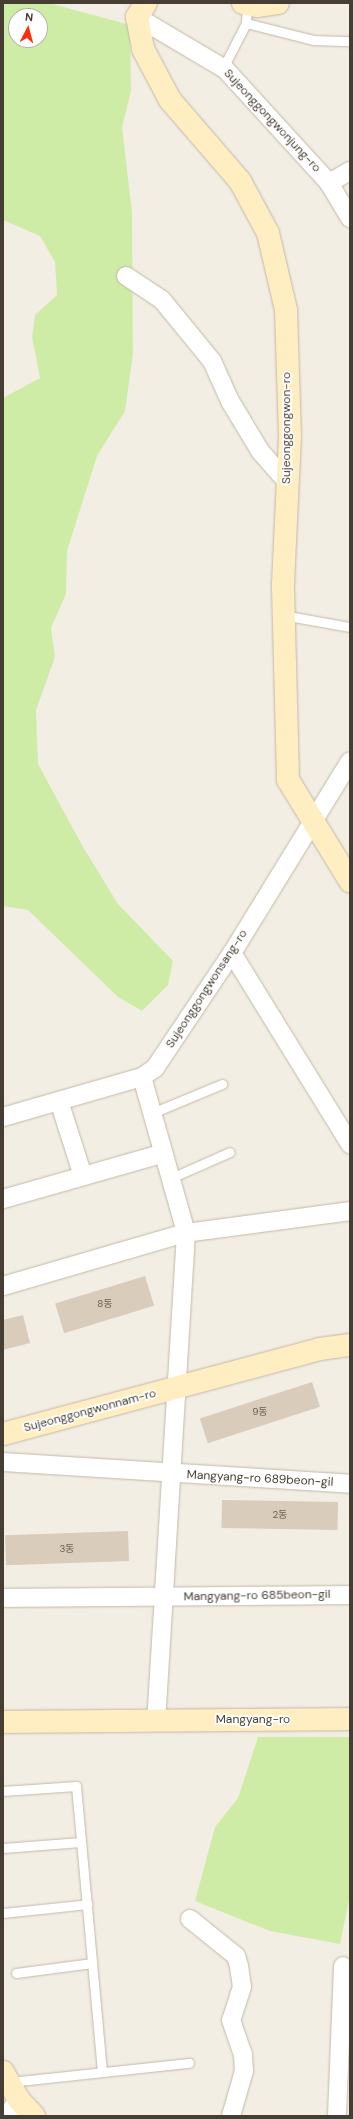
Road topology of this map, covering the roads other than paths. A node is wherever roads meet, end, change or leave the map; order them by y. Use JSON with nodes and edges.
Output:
{"nodes":[{"id":1,"x":278,"y":3,"type":"edge"},
{"id":2,"x":141,"y":10,"type":"edge"},
{"id":3,"x":245,"y":10,"type":"edge"},
{"id":4,"x":350,"y":41,"type":"edge"},
{"id":5,"x":223,"y":68,"type":"junction"},
{"id":6,"x":350,"y":171,"type":"edge"},
{"id":7,"x":329,"y":183,"type":"junction"},
{"id":8,"x":350,"y":218,"type":"edge"},
{"id":9,"x":126,"y":276,"type":"dead end"},
{"id":10,"x":287,"y":482,"type":"junction"},
{"id":11,"x":284,"y":616,"type":"junction"},
{"id":12,"x":350,"y":627,"type":"edge"},
{"id":13,"x":350,"y":761,"type":"edge"},
{"id":14,"x":311,"y":822,"type":"junction"},
{"id":15,"x":350,"y":881,"type":"edge"},
{"id":16,"x":232,"y":952,"type":"junction"},
{"id":17,"x":142,"y":1077,"type":"junction"},
{"id":18,"x":222,"y":1084,"type":"dead end"},
{"id":19,"x":59,"y":1101,"type":"junction"},
{"id":20,"x":152,"y":1113,"type":"junction"},
{"id":21,"x":3,"y":1117,"type":"edge"},
{"id":22,"x":350,"y":1144,"type":"edge"},
{"id":23,"x":230,"y":1152,"type":"dead end"},
{"id":24,"x":164,"y":1153,"type":"junction"},
{"id":25,"x":83,"y":1176,"type":"junction"},
{"id":26,"x":171,"y":1178,"type":"junction"},
{"id":27,"x":3,"y":1198,"type":"edge"},
{"id":28,"x":350,"y":1211,"type":"edge"},
{"id":29,"x":186,"y":1232,"type":"junction"},
{"id":30,"x":3,"y":1286,"type":"edge"},
{"id":31,"x":350,"y":1345,"type":"edge"},
{"id":32,"x":177,"y":1387,"type":"junction"},
{"id":33,"x":3,"y":1434,"type":"edge"},
{"id":34,"x":3,"y":1462,"type":"edge"},
{"id":35,"x":171,"y":1474,"type":"junction"},
{"id":36,"x":350,"y":1484,"type":"edge"},
{"id":37,"x":350,"y":1595,"type":"edge"},
{"id":38,"x":3,"y":1598,"type":"edge"},
{"id":39,"x":165,"y":1598,"type":"junction"},
{"id":40,"x":350,"y":1719,"type":"edge"},
{"id":41,"x":156,"y":1720,"type":"junction"},
{"id":42,"x":3,"y":1722,"type":"edge"},
{"id":43,"x":3,"y":1790,"type":"edge"},
{"id":44,"x":81,"y":1842,"type":"junction"},
{"id":45,"x":3,"y":1848,"type":"edge"},
{"id":46,"x":88,"y":1904,"type":"junction"},
{"id":47,"x":3,"y":1913,"type":"edge"},
{"id":48,"x":190,"y":1919,"type":"dead end"},
{"id":49,"x":92,"y":1963,"type":"junction"},
{"id":50,"x":343,"y":1966,"type":"dead end"},
{"id":51,"x":16,"y":1973,"type":"dead end"},
{"id":52,"x":189,"y":2063,"type":"dead end"},
{"id":53,"x":102,"y":2071,"type":"junction"},
{"id":54,"x":6,"y":2077,"type":"edge"},
{"id":55,"x":13,"y":2108,"type":"edge"},
{"id":56,"x":34,"y":2116,"type":"edge"},
{"id":57,"x":231,"y":2116,"type":"edge"},
{"id":58,"x":337,"y":2116,"type":"edge"}],
"edges":[{"from":1,"to":3,"type":"street"},
{"from":2,"to":5,"type":"street","name":"Sujeonggongwonjung-ro"},
{"from":2,"to":10,"type":"street","name":"Sujeonggongwon-ro"},
{"from":3,"to":4,"type":"lane"},
{"from":3,"to":5,"type":"lane"},
{"from":5,"to":7,"type":"street","name":"Sujeonggongwonjung-ro"},
{"from":6,"to":7,"type":"street"},
{"from":7,"to":8,"type":"street","name":"Sujeonggongwonjung-ro"},
{"from":9,"to":10,"type":"street"},
{"from":10,"to":11,"type":"street","name":"Sujeonggongwon-ro"},
{"from":11,"to":12,"type":"lane"},
{"from":11,"to":14,"type":"street","name":"Sujeonggongwon-ro"},
{"from":13,"to":14,"type":"street","name":"Sujeonggongwonsang-ro"},
{"from":14,"to":15,"type":"street","name":"Sujeonggongwon-ro"},
{"from":14,"to":16,"type":"street","name":"Sujeonggongwonsang-ro"},
{"from":16,"to":17,"type":"street","name":"Sujeonggongwonsang-ro"},
{"from":16,"to":22,"type":"street"},
{"from":17,"to":19,"type":"street","name":"Sujeonggongwonsang-ro"},
{"from":17,"to":20,"type":"street"},
{"from":18,"to":20,"type":"lane"},
{"from":19,"to":21,"type":"street","name":"Sujeonggongwonsang-ro"},
{"from":19,"to":25,"type":"street"},
{"from":20,"to":24,"type":"street"},
{"from":23,"to":26,"type":"lane"},
{"from":24,"to":25,"type":"street"},
{"from":24,"to":26,"type":"street"},
{"from":25,"to":27,"type":"street"},
{"from":26,"to":29,"type":"street"},
{"from":28,"to":29,"type":"street"},
{"from":29,"to":30,"type":"street"},
{"from":29,"to":32,"type":"street"},
{"from":31,"to":32,"type":"street","name":"Sujeonggongwonnam-ro"},
{"from":32,"to":33,"type":"street","name":"Sujeonggongwonnam-ro"},
{"from":32,"to":35,"type":"street","name":"Mangyang-ro 689beon-gil"},
{"from":34,"to":35,"type":"street","name":"Mangyang-ro 689beon-gil"},
{"from":35,"to":36,"type":"street","name":"Mangyang-ro 689beon-gil"},
{"from":35,"to":39,"type":"street"},
{"from":37,"to":39,"type":"street","name":"Mangyang-ro 685beon-gil"},
{"from":38,"to":39,"type":"street","name":"Mangyang-ro 685beon-gil"},
{"from":39,"to":41,"type":"street"},
{"from":40,"to":41,"type":"street","name":"Mangyang-ro"},
{"from":41,"to":42,"type":"street","name":"Mangyang-ro"},
{"from":43,"to":44,"type":"lane"},
{"from":44,"to":45,"type":"lane"},
{"from":44,"to":46,"type":"lane"},
{"from":46,"to":47,"type":"lane"},
{"from":46,"to":49,"type":"lane"},
{"from":48,"to":57,"type":"street"},
{"from":49,"to":51,"type":"lane"},
{"from":49,"to":53,"type":"lane"},
{"from":50,"to":58,"type":"street"},
{"from":52,"to":53,"type":"lane"},
{"from":53,"to":54,"type":"lane"},
{"from":54,"to":55,"type":"street"},
{"from":55,"to":56,"type":"street"}]}
